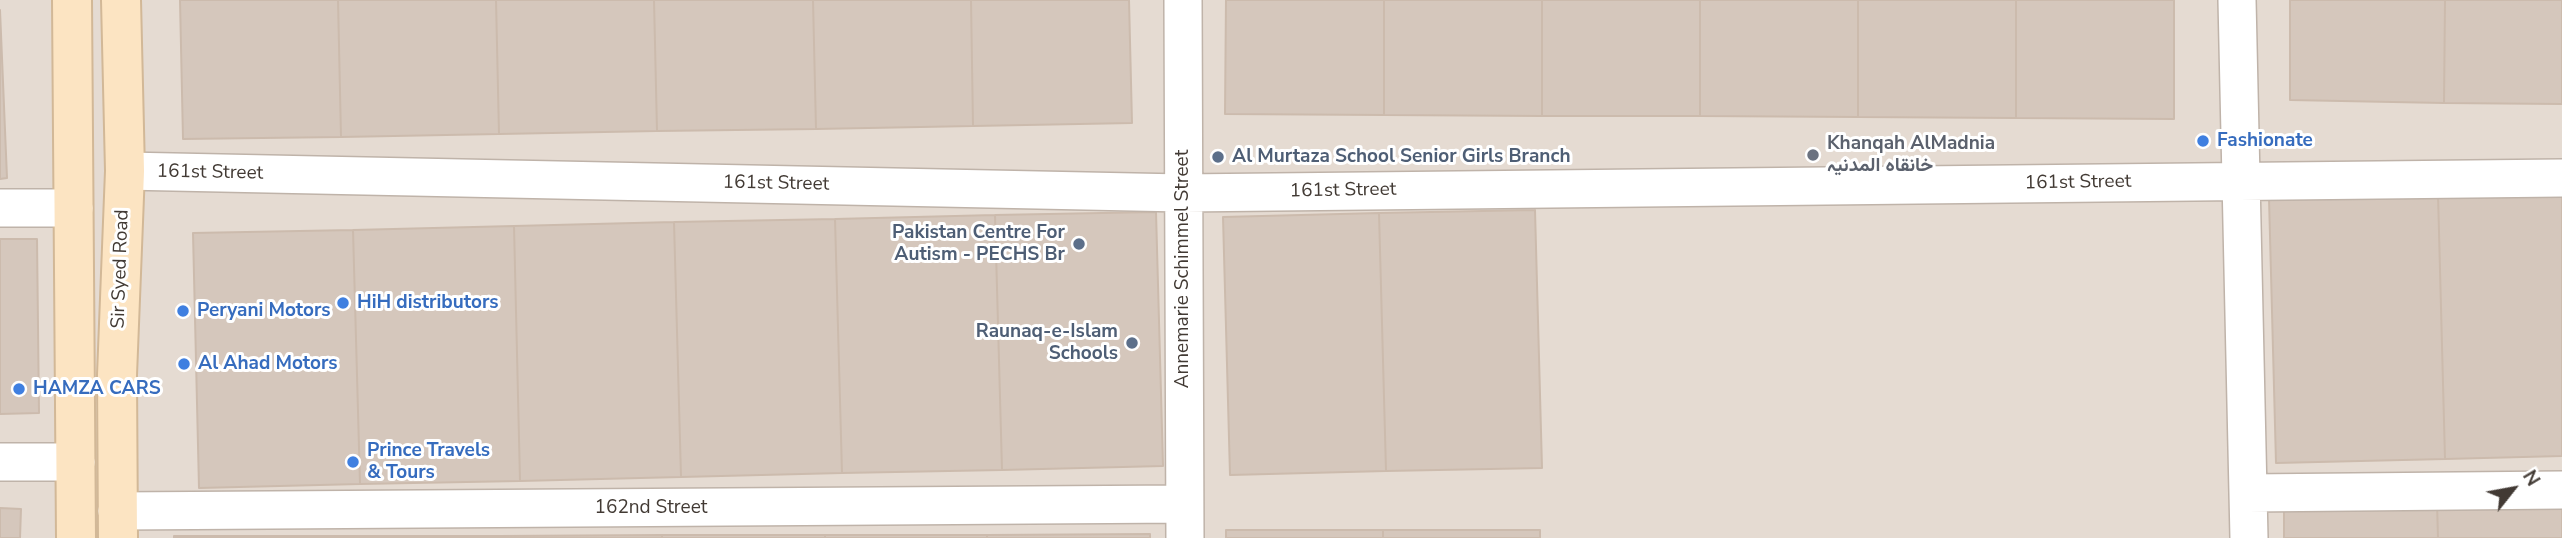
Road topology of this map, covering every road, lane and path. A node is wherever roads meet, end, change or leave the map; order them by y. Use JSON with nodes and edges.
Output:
{"nodes":[{"id":1,"x":72,"y":0,"type":"edge"},
{"id":2,"x":121,"y":0,"type":"edge"},
{"id":3,"x":1183,"y":0,"type":"edge"},
{"id":4,"x":2237,"y":0,"type":"edge"},
{"id":5,"x":125,"y":172,"type":"junction"},
{"id":6,"x":2562,"y":178,"type":"edge"},
{"id":7,"x":2241,"y":181,"type":"junction"},
{"id":8,"x":1182,"y":192,"type":"junction"},
{"id":9,"x":0,"y":208,"type":"edge"},
{"id":10,"x":74,"y":208,"type":"junction"},
{"id":11,"x":75,"y":375,"type":"junction"},
{"id":12,"x":117,"y":375,"type":"junction"},
{"id":13,"x":0,"y":462,"type":"edge"},
{"id":14,"x":76,"y":462,"type":"junction"},
{"id":15,"x":2562,"y":490,"type":"edge"},
{"id":16,"x":2248,"y":493,"type":"junction"},
{"id":17,"x":1184,"y":521,"type":"edge"},
{"id":18,"x":118,"y":524,"type":"edge"},
{"id":19,"x":76,"y":538,"type":"edge"},
{"id":20,"x":2249,"y":538,"type":"edge"}],
"edges":[{"from":1,"to":10,"type":"main road"},
{"from":2,"to":5,"type":"main road","name":"Sir Syed Road"},
{"from":3,"to":8,"type":"street","name":"Annemarie Schimmel Street"},
{"from":4,"to":7,"type":"street"},
{"from":5,"to":8,"type":"street","name":"161st Street"},
{"from":5,"to":12,"type":"main road","name":"Sir Syed Road"},
{"from":6,"to":7,"type":"street","name":"161st Street"},
{"from":7,"to":8,"type":"street","name":"161st Street"},
{"from":7,"to":16,"type":"street"},
{"from":8,"to":17,"type":"street","name":"Annemarie Schimmel Street"},
{"from":9,"to":10,"type":"street"},
{"from":10,"to":11,"type":"main road"},
{"from":11,"to":12,"type":"main road"},
{"from":11,"to":14,"type":"main road"},
{"from":12,"to":18,"type":"main road","name":"Sir Syed Road"},
{"from":13,"to":14,"type":"street"},
{"from":14,"to":19,"type":"main road"},
{"from":15,"to":16,"type":"street"},
{"from":16,"to":20,"type":"street"},
{"from":17,"to":18,"type":"street","name":"162nd Street"}]}
